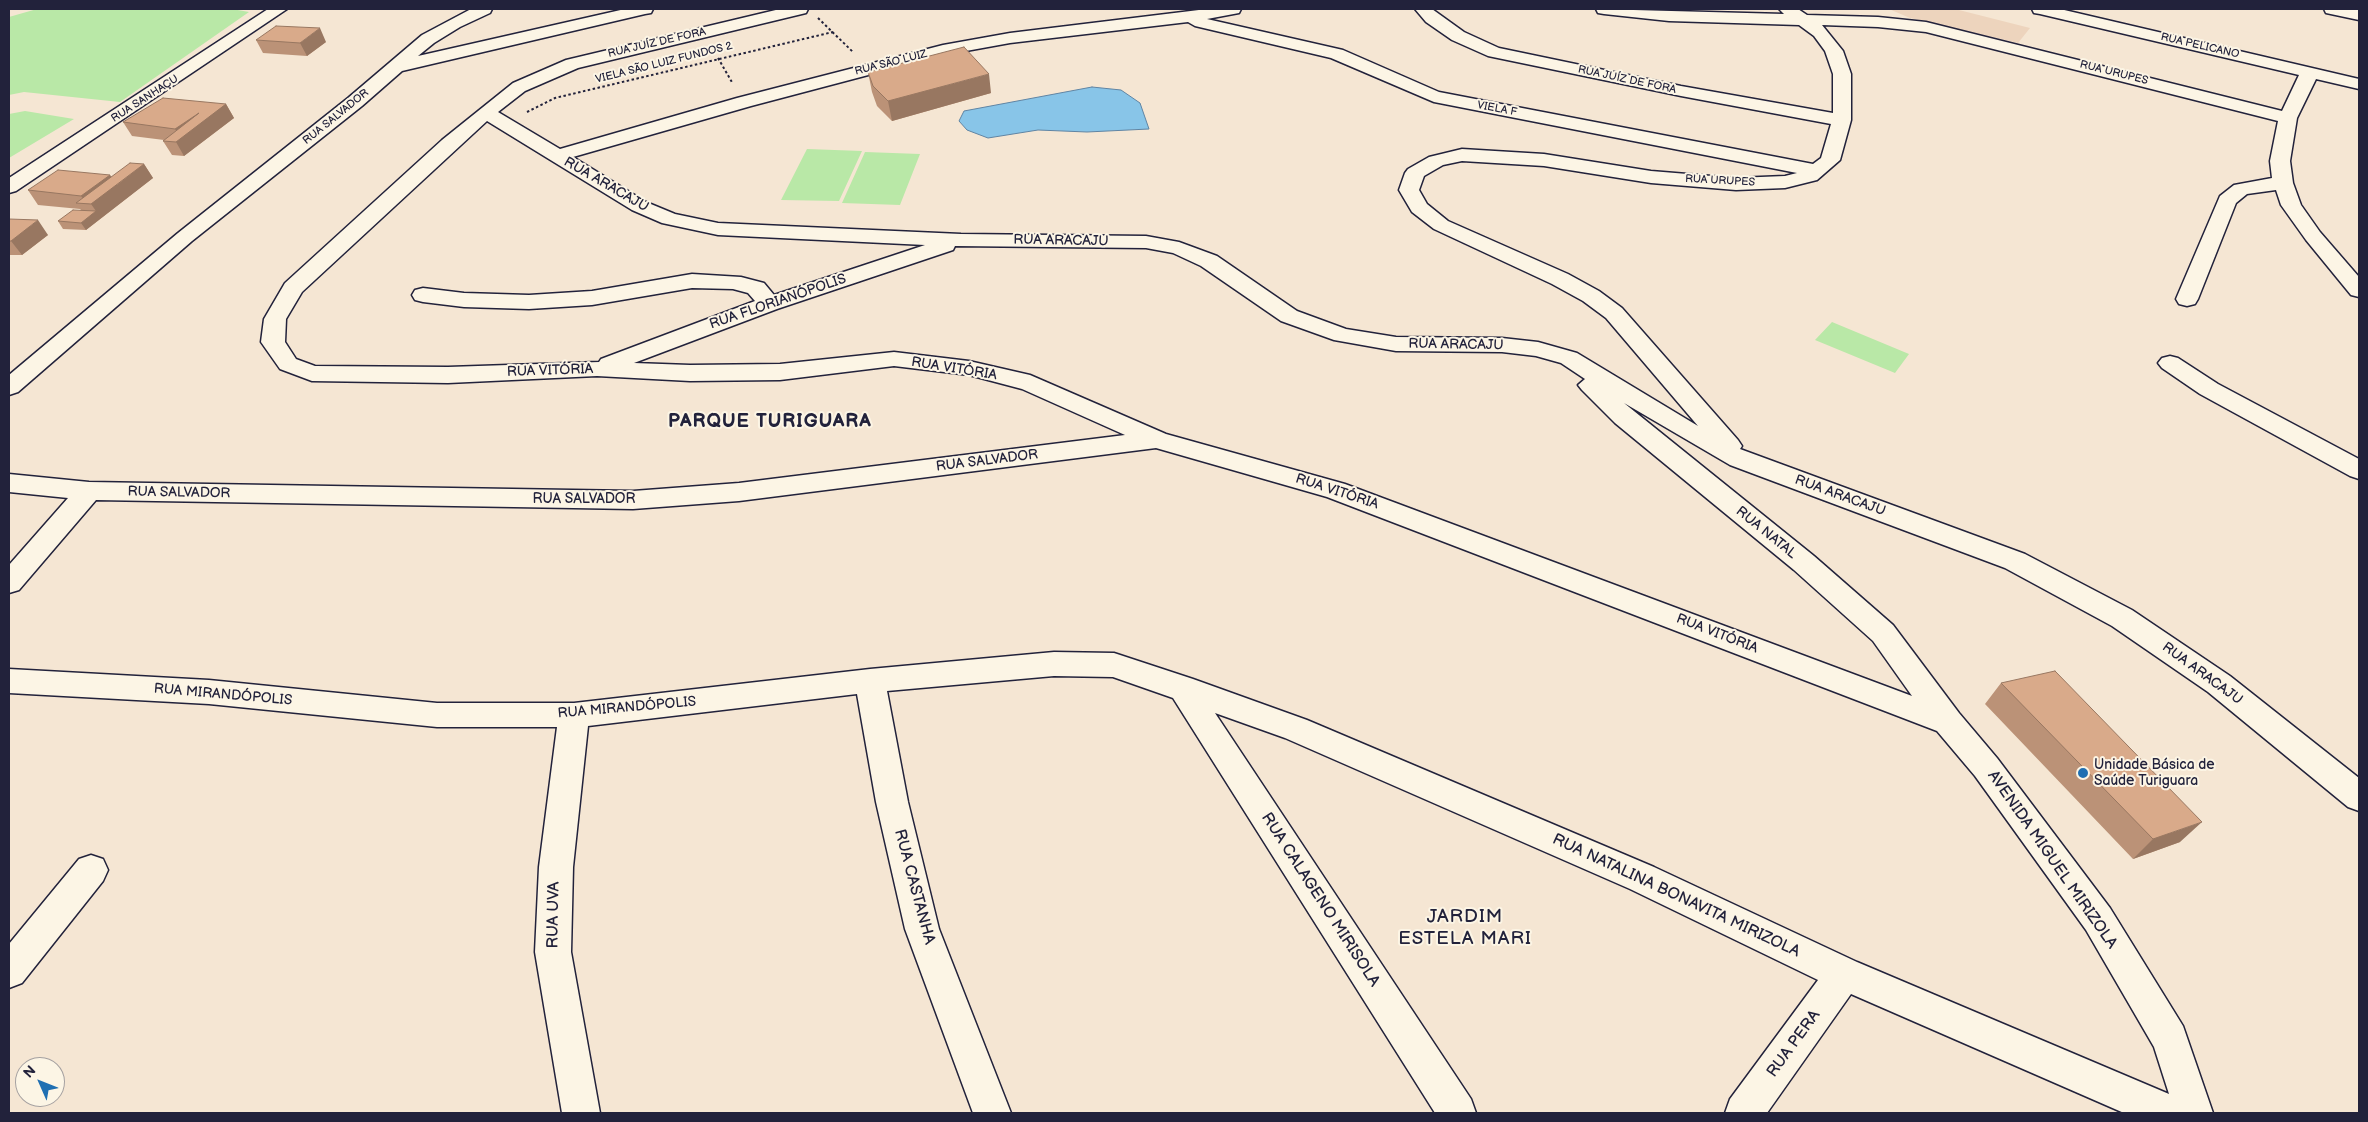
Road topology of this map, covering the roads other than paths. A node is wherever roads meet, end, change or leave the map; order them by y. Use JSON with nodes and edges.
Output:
{"nodes":[{"id":1,"x":280,"y":9,"type":"edge"},
{"id":2,"x":484,"y":9,"type":"edge"},
{"id":3,"x":644,"y":9,"type":"edge"},
{"id":4,"x":1233,"y":9,"type":"edge"},
{"id":5,"x":1423,"y":9,"type":"edge"},
{"id":6,"x":1604,"y":9,"type":"edge"},
{"id":7,"x":1787,"y":9,"type":"edge"},
{"id":8,"x":2040,"y":9,"type":"edge"},
{"id":9,"x":2332,"y":9,"type":"edge"},
{"id":10,"x":808,"y":12,"type":"edge"},
{"id":11,"x":2359,"y":14,"type":"edge"},
{"id":12,"x":1184,"y":18,"type":"junction"},
{"id":13,"x":1806,"y":20,"type":"junction"},
{"id":14,"x":955,"y":64,"type":"edge"},
{"id":15,"x":394,"y":68,"type":"junction"},
{"id":16,"x":2310,"y":72,"type":"junction"},
{"id":17,"x":2359,"y":84,"type":"edge"},
{"id":18,"x":519,"y":87,"type":"joint"},
{"id":19,"x":495,"y":118,"type":"junction"},
{"id":20,"x":2288,"y":118,"type":"junction"},
{"id":21,"x":1842,"y":120,"type":"junction"},
{"id":22,"x":557,"y":156,"type":"junction"},
{"id":23,"x":579,"y":170,"type":"junction"},
{"id":24,"x":1818,"y":172,"type":"junction"},
{"id":25,"x":2283,"y":182,"type":"junction"},
{"id":26,"x":9,"y":187,"type":"edge"},
{"id":27,"x":961,"y":240,"type":"junction"},
{"id":28,"x":2359,"y":290,"type":"edge"},
{"id":29,"x":423,"y":296,"type":"dead end"},
{"id":30,"x":2187,"y":298,"type":"dead end"},
{"id":31,"x":769,"y":304,"type":"junction"},
{"id":32,"x":1569,"y":358,"type":"junction"},
{"id":33,"x":2170,"y":363,"type":"dead end"},
{"id":34,"x":597,"y":369,"type":"junction"},
{"id":35,"x":9,"y":388,"type":"edge"},
{"id":36,"x":1157,"y":440,"type":"junction"},
{"id":37,"x":1739,"y":459,"type":"junction"},
{"id":38,"x":2359,"y":470,"type":"edge"},
{"id":39,"x":9,"y":484,"type":"edge"},
{"id":40,"x":89,"y":491,"type":"junction"},
{"id":41,"x":9,"y":583,"type":"edge"},
{"id":42,"x":9,"y":681,"type":"edge"},
{"id":43,"x":870,"y":682,"type":"junction"},
{"id":44,"x":1182,"y":687,"type":"junction"},
{"id":45,"x":574,"y":715,"type":"junction"},
{"id":46,"x":1948,"y":722,"type":"junction"},
{"id":47,"x":2359,"y":797,"type":"edge"},
{"id":48,"x":90,"y":870,"type":"dead end"},
{"id":49,"x":9,"y":971,"type":"edge"},
{"id":50,"x":1844,"y":974,"type":"junction"},
{"id":51,"x":581,"y":1113,"type":"edge"},
{"id":52,"x":992,"y":1113,"type":"edge"},
{"id":53,"x":1458,"y":1113,"type":"edge"},
{"id":54,"x":1744,"y":1113,"type":"edge"},
{"id":55,"x":2168,"y":1113,"type":"edge"},
{"id":56,"x":2194,"y":1113,"type":"edge"}],
"edges":[{"from":1,"to":26,"type":"street","name":"RUA SANHAÇU"},
{"from":2,"to":15,"type":"street","name":"RUA SALVADOR"},
{"from":3,"to":15,"type":"street"},
{"from":4,"to":12,"type":"street","name":"RUA SÃO LUIZ"},
{"from":5,"to":21,"type":"street","name":"RUA JUÍZ DE FORA"},
{"from":6,"to":13,"type":"street","name":"RUA URUPES"},
{"from":7,"to":13,"type":"street"},
{"from":8,"to":16,"type":"street","name":"RUA PELICANO"},
{"from":9,"to":11,"type":"street"},
{"from":10,"to":18,"type":"street","name":"RUA JUÍZ DE FORA"},
{"from":12,"to":22,"type":"street","name":"RUA SÃO LUIZ"},
{"from":12,"to":24,"type":"street","name":"VIELA F"},
{"from":13,"to":20,"type":"street","name":"RUA URUPES"},
{"from":13,"to":21,"type":"street"},
{"from":14,"to":23,"type":"street"},
{"from":15,"to":35,"type":"street","name":"RUA SALVADOR"},
{"from":16,"to":17,"type":"street","name":"RUA PELICANO"},
{"from":16,"to":20,"type":"street"},
{"from":18,"to":19,"type":"street","name":"RUA VITÓRIA"},
{"from":19,"to":22,"type":"street","name":"RUA ARACAJU"},
{"from":19,"to":34,"type":"street","name":"RUA VITÓRIA"},
{"from":20,"to":25,"type":"street"},
{"from":21,"to":24,"type":"street"},
{"from":22,"to":23,"type":"street","name":"RUA ARACAJU"},
{"from":23,"to":27,"type":"street","name":"RUA ARACAJU"},
{"from":24,"to":37,"type":"street","name":"RUA URUPES"},
{"from":25,"to":28,"type":"street"},
{"from":25,"to":30,"type":"street"},
{"from":27,"to":31,"type":"street","name":"RUA FLORIANÓPOLIS"},
{"from":27,"to":32,"type":"street","name":"RUA ARACAJU"},
{"from":29,"to":31,"type":"street"},
{"from":31,"to":34,"type":"street","name":"RUA FLORIANÓPOLIS"},
{"from":32,"to":37,"type":"street","name":"RUA ARACAJU"},
{"from":32,"to":46,"type":"street","name":"RUA NATAL"},
{"from":33,"to":38,"type":"street"},
{"from":34,"to":36,"type":"street","name":"RUA VITÓRIA"},
{"from":36,"to":40,"type":"street","name":"RUA SALVADOR"},
{"from":36,"to":46,"type":"street","name":"RUA VITÓRIA"},
{"from":37,"to":47,"type":"street","name":"RUA ARACAJU"},
{"from":39,"to":40,"type":"street","name":"RUA SALVADOR"},
{"from":40,"to":41,"type":"street"},
{"from":42,"to":45,"type":"street","name":"RUA MIRANDÓPOLIS"},
{"from":43,"to":44,"type":"street","name":"RUA MIRANDÓPOLIS"},
{"from":43,"to":45,"type":"street","name":"RUA MIRANDÓPOLIS"},
{"from":43,"to":52,"type":"street","name":"RUA CASTANHA"},
{"from":44,"to":50,"type":"street","name":"RUA NATALINA BONAVITA MIRIZOLA"},
{"from":44,"to":53,"type":"street","name":"RUA CALAGENO MIRISOLA"},
{"from":45,"to":51,"type":"street","name":"RUA UVA"},
{"from":46,"to":56,"type":"street","name":"AVENIDA MIGUEL MIRIZOLA"},
{"from":48,"to":49,"type":"street"},
{"from":50,"to":54,"type":"street","name":"RUA PERA"},
{"from":50,"to":55,"type":"street","name":"RUA NATALINA BONAVITA MIRIZOLA"}]}
